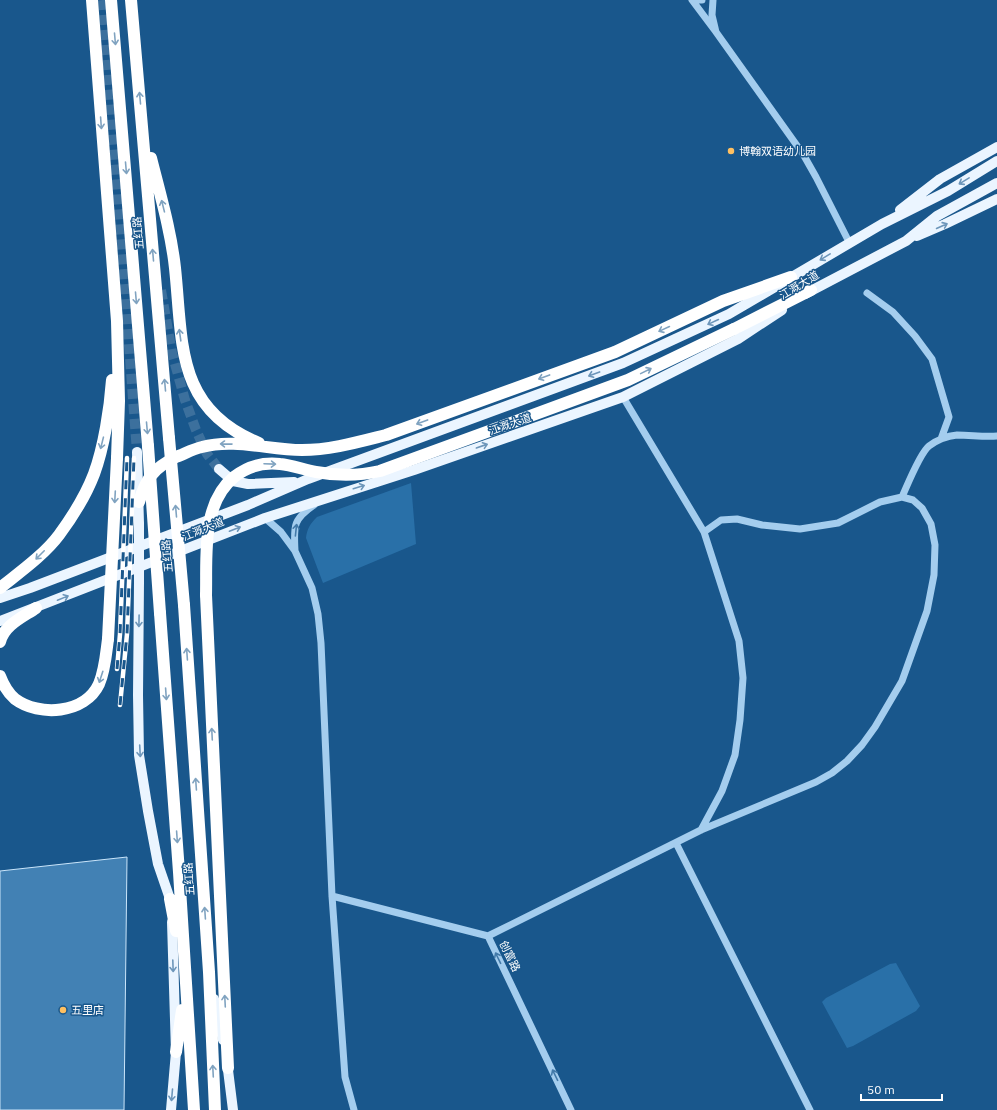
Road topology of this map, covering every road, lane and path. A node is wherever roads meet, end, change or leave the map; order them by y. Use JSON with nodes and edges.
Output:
{"nodes":[{"id":1,"x":92,"y":0,"type":"edge"},
{"id":2,"x":111,"y":0,"type":"edge"},
{"id":3,"x":131,"y":0,"type":"edge"},
{"id":4,"x":692,"y":0,"type":"edge"},
{"id":5,"x":713,"y":0,"type":"edge"},
{"id":6,"x":716,"y":32,"type":"junction"},
{"id":7,"x":142,"y":121,"type":"junction"},
{"id":8,"x":997,"y":147,"type":"edge"},
{"id":9,"x":997,"y":161,"type":"edge"},
{"id":10,"x":997,"y":183,"type":"edge"},
{"id":11,"x":997,"y":199,"type":"edge"},
{"id":12,"x":882,"y":224,"type":"junction"},
{"id":13,"x":906,"y":241,"type":"junction"},
{"id":14,"x":849,"y":242,"type":"junction"},
{"id":15,"x":791,"y":277,"type":"junction"},
{"id":16,"x":811,"y":290,"type":"junction"},
{"id":17,"x":867,"y":292,"type":"dead end"},
{"id":18,"x":117,"y":321,"type":"junction"},
{"id":19,"x":622,"y":397,"type":"junction"},
{"id":20,"x":997,"y":436,"type":"edge"},
{"id":21,"x":941,"y":439,"type":"junction"},
{"id":22,"x":281,"y":449,"type":"junction"},
{"id":23,"x":137,"y":452,"type":"tunnel mouth"},
{"id":24,"x":219,"y":469,"type":"tunnel mouth"},
{"id":25,"x":302,"y":482,"type":"junction"},
{"id":26,"x":902,"y":498,"type":"junction"},
{"id":27,"x":323,"y":499,"type":"junction"},
{"id":28,"x":139,"y":502,"type":"junction"},
{"id":29,"x":265,"y":518,"type":"junction"},
{"id":30,"x":704,"y":532,"type":"junction"},
{"id":31,"x":295,"y":551,"type":"junction"},
{"id":32,"x":0,"y":588,"type":"edge"},
{"id":33,"x":0,"y":598,"type":"edge"},
{"id":34,"x":36,"y":608,"type":"junction"},
{"id":35,"x":0,"y":621,"type":"edge"},
{"id":36,"x":0,"y":642,"type":"edge"},
{"id":37,"x":0,"y":676,"type":"edge"},
{"id":38,"x":701,"y":830,"type":"junction"},
{"id":39,"x":676,"y":843,"type":"junction"},
{"id":40,"x":219,"y":885,"type":"junction"},
{"id":41,"x":332,"y":896,"type":"junction"},
{"id":42,"x":170,"y":899,"type":"junction"},
{"id":43,"x":488,"y":936,"type":"junction"},
{"id":44,"x":209,"y":972,"type":"junction"},
{"id":45,"x":186,"y":984,"type":"junction"},
{"id":46,"x":176,"y":1052,"type":"junction"},
{"id":47,"x":228,"y":1068,"type":"junction"},
{"id":48,"x":171,"y":1110,"type":"edge"},
{"id":49,"x":194,"y":1110,"type":"edge"},
{"id":50,"x":215,"y":1110,"type":"edge"},
{"id":51,"x":233,"y":1110,"type":"edge"},
{"id":52,"x":354,"y":1110,"type":"edge"},
{"id":53,"x":571,"y":1110,"type":"edge"},
{"id":54,"x":810,"y":1110,"type":"edge"}],
"edges":[{"from":1,"to":18,"type":"highway","one_way":true},
{"from":2,"to":45,"type":"highway","name":"五红路","one_way":true,"bridge":true},
{"from":7,"to":3,"type":"highway","name":"五红路","one_way":true},
{"from":4,"to":6,"type":"street"},
{"from":5,"to":6,"type":"street"},
{"from":6,"to":14,"type":"street"},
{"from":22,"to":7,"type":"highway","one_way":true},
{"from":44,"to":7,"type":"highway","name":"五红路","one_way":true,"bridge":true},
{"from":8,"to":12,"type":"main road"},
{"from":9,"to":12,"type":"main road","name":"江溉大道","one_way":true},
{"from":10,"to":13,"type":"main road","name":"江溉大道"},
{"from":13,"to":11,"type":"main road","one_way":true},
{"from":12,"to":14,"type":"main road","name":"江溉大道"},
{"from":13,"to":16,"type":"main road","name":"江溉大道"},
{"from":14,"to":15,"type":"main road","name":"江溉大道","one_way":true},
{"from":15,"to":22,"type":"highway","one_way":true},
{"from":15,"to":25,"type":"main road","name":"江溉大道","one_way":true},
{"from":16,"to":19,"type":"main road","name":"江溉大道"},
{"from":40,"to":16,"type":"highway","one_way":true,"bridge":true},
{"from":17,"to":21,"type":"street"},
{"from":18,"to":32,"type":"highway","one_way":true},
{"from":18,"to":37,"type":"highway","one_way":true,"bridge":true},
{"from":27,"to":19,"type":"main road","name":"江溉大道","one_way":true},
{"from":19,"to":30,"type":"street"},
{"from":20,"to":21,"type":"street"},
{"from":21,"to":26,"type":"street"},
{"from":22,"to":28,"type":"highway","one_way":true},
{"from":23,"to":28,"type":"main road"},
{"from":24,"to":25,"type":"main road"},
{"from":25,"to":33,"type":"main road","name":"江溉大道"},
{"from":26,"to":30,"type":"street"},
{"from":26,"to":38,"type":"street"},
{"from":27,"to":29,"type":"main road","name":"江溉大道"},
{"from":31,"to":27,"type":"street","one_way":true},
{"from":28,"to":42,"type":"main road","one_way":true,"bridge":true},
{"from":29,"to":31,"type":"street"},
{"from":34,"to":29,"type":"main road","name":"江溉大道","one_way":true},
{"from":30,"to":38,"type":"street"},
{"from":31,"to":41,"type":"street"},
{"from":34,"to":35,"type":"main road","name":"江溉大道"},
{"from":34,"to":36,"type":"highway"},
{"from":38,"to":39,"type":"street"},
{"from":39,"to":43,"type":"street"},
{"from":39,"to":54,"type":"street"},
{"from":40,"to":44,"type":"highway"},
{"from":47,"to":40,"type":"highway","one_way":true},
{"from":41,"to":43,"type":"street","name":"创富路"},
{"from":41,"to":52,"type":"street"},
{"from":42,"to":45,"type":"highway"},
{"from":42,"to":46,"type":"main road","one_way":true},
{"from":53,"to":43,"type":"street","name":"创富路","one_way":true},
{"from":44,"to":47,"type":"main road"},
{"from":50,"to":44,"type":"highway","name":"五红路","one_way":true},
{"from":45,"to":46,"type":"highway"},
{"from":45,"to":49,"type":"highway","name":"五红路"},
{"from":46,"to":48,"type":"main road","one_way":true},
{"from":47,"to":51,"type":"main road"}]}
